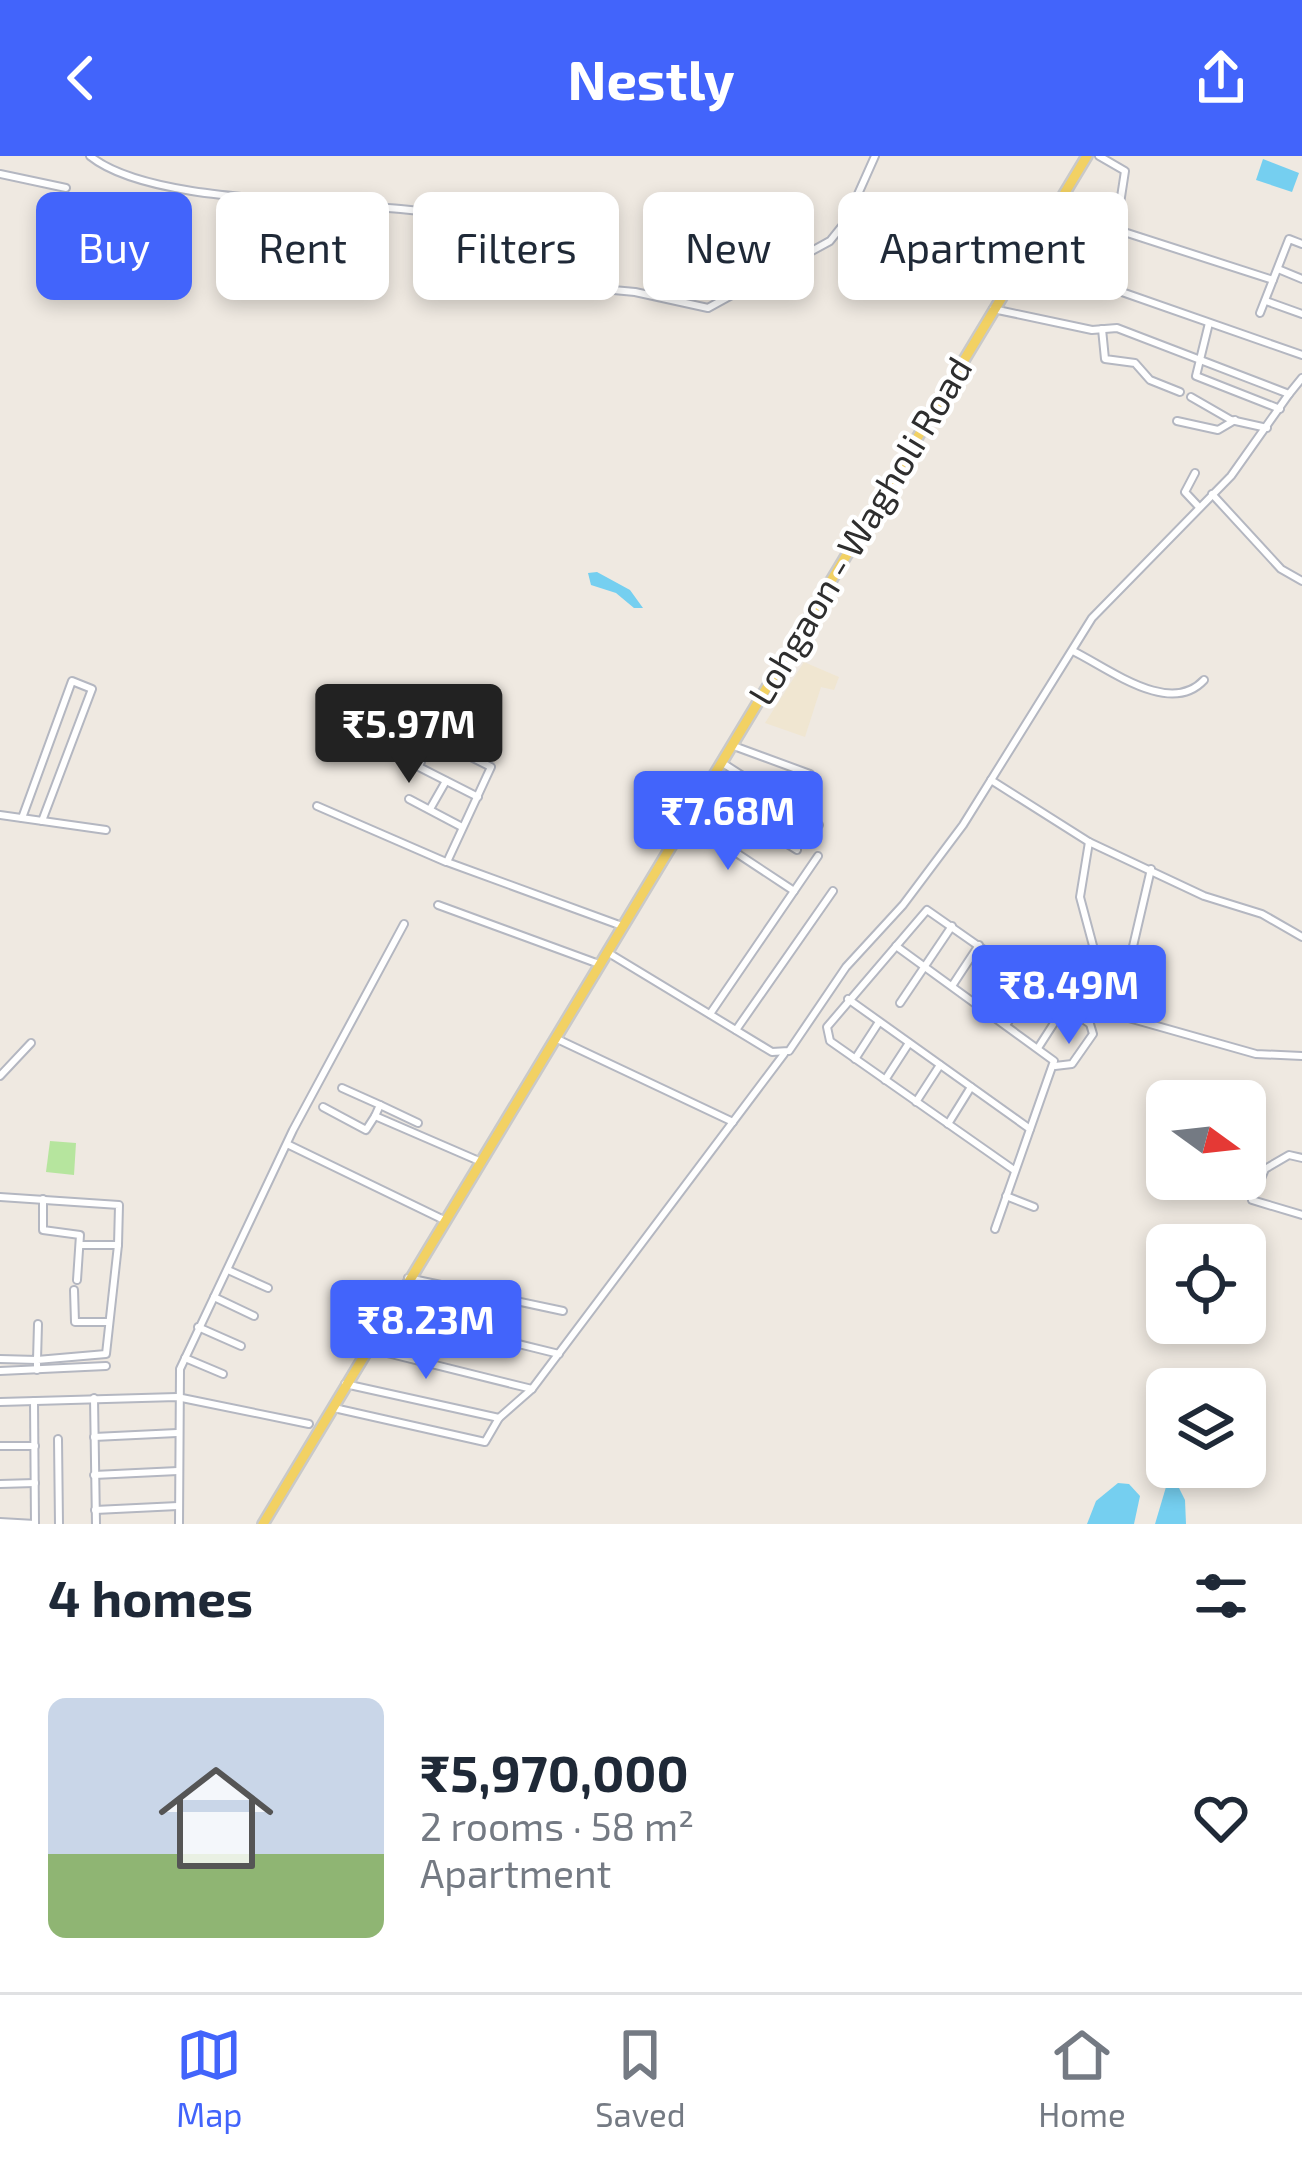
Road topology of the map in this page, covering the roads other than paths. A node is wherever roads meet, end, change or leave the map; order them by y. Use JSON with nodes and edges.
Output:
{"nodes":[{"id":1,"x":90,"y":156,"type":"edge"},
{"id":2,"x":875,"y":156,"type":"edge"},
{"id":3,"x":1087,"y":156,"type":"edge"},
{"id":4,"x":1099,"y":156,"type":"edge"},
{"id":5,"x":0,"y":174,"type":"edge"},
{"id":6,"x":66,"y":188,"type":"dead end"},
{"id":7,"x":1302,"y":244,"type":"edge"},
{"id":8,"x":1277,"y":269,"type":"junction"},
{"id":9,"x":1302,"y":279,"type":"edge"},
{"id":10,"x":1273,"y":280,"type":"junction"},
{"id":11,"x":1128,"y":294,"type":"edge"},
{"id":12,"x":1265,"y":300,"type":"junction"},
{"id":13,"x":993,"y":309,"type":"junction"},
{"id":14,"x":1260,"y":313,"type":"dead end"},
{"id":15,"x":1302,"y":314,"type":"edge"},
{"id":16,"x":1209,"y":323,"type":"junction"},
{"id":17,"x":1102,"y":329,"type":"junction"},
{"id":18,"x":1302,"y":355,"type":"edge"},
{"id":19,"x":1198,"y":359,"type":"junction"},
{"id":20,"x":1302,"y":378,"type":"edge"},
{"id":21,"x":1180,"y":392,"type":"dead end"},
{"id":22,"x":1289,"y":394,"type":"junction"},
{"id":23,"x":1191,"y":397,"type":"dead end"},
{"id":24,"x":1280,"y":409,"type":"junction"},
{"id":25,"x":1235,"y":420,"type":"junction"},
{"id":26,"x":1177,"y":421,"type":"dead end"},
{"id":27,"x":1268,"y":428,"type":"junction"},
{"id":28,"x":1195,"y":472,"type":"dead end"},
{"id":29,"x":1213,"y":494,"type":"junction"},
{"id":30,"x":1199,"y":507,"type":"junction"},
{"id":31,"x":1302,"y":580,"type":"edge"},
{"id":32,"x":1072,"y":650,"type":"junction"},
{"id":33,"x":1204,"y":680,"type":"dead end"},
{"id":34,"x":397,"y":720,"type":"dead end"},
{"id":35,"x":430,"y":736,"type":"junction"},
{"id":36,"x":731,"y":745,"type":"junction"},
{"id":37,"x":45,"y":754,"type":"junction"},
{"id":38,"x":66,"y":761,"type":"junction"},
{"id":39,"x":721,"y":762,"type":"junction"},
{"id":40,"x":810,"y":773,"type":"dead end"},
{"id":41,"x":991,"y":780,"type":"junction"},
{"id":42,"x":446,"y":781,"type":"junction"},
{"id":43,"x":703,"y":791,"type":"junction"},
{"id":44,"x":478,"y":797,"type":"junction"},
{"id":45,"x":409,"y":799,"type":"dead end"},
{"id":46,"x":28,"y":802,"type":"junction"},
{"id":47,"x":317,"y":806,"type":"dead end"},
{"id":48,"x":47,"y":809,"type":"junction"},
{"id":49,"x":429,"y":810,"type":"junction"},
{"id":50,"x":0,"y":815,"type":"edge"},
{"id":51,"x":22,"y":818,"type":"junction"},
{"id":52,"x":685,"y":819,"type":"junction"},
{"id":53,"x":42,"y":820,"type":"junction"},
{"id":54,"x":819,"y":825,"type":"dead end"},
{"id":55,"x":462,"y":827,"type":"junction"},
{"id":56,"x":106,"y":830,"type":"dead end"},
{"id":57,"x":1089,"y":842,"type":"junction"},
{"id":58,"x":797,"y":850,"type":"dead end"},
{"id":59,"x":818,"y":856,"type":"dead end"},
{"id":60,"x":446,"y":862,"type":"junction"},
{"id":61,"x":1151,"y":869,"type":"junction"},
{"id":62,"x":833,"y":891,"type":"dead end"},
{"id":63,"x":794,"y":892,"type":"junction"},
{"id":64,"x":438,"y":905,"type":"dead end"},
{"id":65,"x":404,"y":925,"type":"dead end"},
{"id":66,"x":622,"y":926,"type":"junction"},
{"id":67,"x":952,"y":926,"type":"junction"},
{"id":68,"x":1302,"y":938,"type":"edge"},
{"id":69,"x":895,"y":945,"type":"junction"},
{"id":70,"x":979,"y":945,"type":"junction"},
{"id":71,"x":607,"y":952,"type":"junction"},
{"id":72,"x":854,"y":957,"type":"junction"},
{"id":73,"x":599,"y":964,"type":"junction"},
{"id":74,"x":1006,"y":964,"type":"junction"},
{"id":75,"x":925,"y":967,"type":"junction"},
{"id":76,"x":871,"y":970,"type":"junction"},
{"id":77,"x":1034,"y":984,"type":"junction"},
{"id":78,"x":1124,"y":985,"type":"dead end"},
{"id":79,"x":952,"y":986,"type":"junction"},
{"id":80,"x":848,"y":1000,"type":"junction"},
{"id":81,"x":899,"y":1003,"type":"dead end"},
{"id":82,"x":978,"y":1005,"type":"junction"},
{"id":83,"x":1065,"y":1006,"type":"junction"},
{"id":84,"x":710,"y":1014,"type":"junction"},
{"id":85,"x":879,"y":1022,"type":"junction"},
{"id":86,"x":1006,"y":1025,"type":"junction"},
{"id":87,"x":736,"y":1030,"type":"junction"},
{"id":88,"x":555,"y":1038,"type":"junction"},
{"id":89,"x":31,"y":1043,"type":"dead end"},
{"id":90,"x":909,"y":1043,"type":"junction"},
{"id":91,"x":1038,"y":1048,"type":"junction"},
{"id":92,"x":784,"y":1054,"type":"junction"},
{"id":93,"x":1302,"y":1056,"type":"edge"},
{"id":94,"x":855,"y":1059,"type":"junction"},
{"id":95,"x":940,"y":1065,"type":"junction"},
{"id":96,"x":1055,"y":1066,"type":"junction"},
{"id":97,"x":0,"y":1076,"type":"edge"},
{"id":98,"x":886,"y":1080,"type":"junction"},
{"id":99,"x":971,"y":1087,"type":"junction"},
{"id":100,"x":342,"y":1088,"type":"dead end"},
{"id":101,"x":916,"y":1102,"type":"junction"},
{"id":102,"x":380,"y":1105,"type":"junction"},
{"id":103,"x":323,"y":1107,"type":"dead end"},
{"id":104,"x":375,"y":1116,"type":"junction"},
{"id":105,"x":733,"y":1121,"type":"junction"},
{"id":106,"x":418,"y":1123,"type":"dead end"},
{"id":107,"x":948,"y":1124,"type":"junction"},
{"id":108,"x":1030,"y":1129,"type":"junction"},
{"id":109,"x":286,"y":1144,"type":"junction"},
{"id":110,"x":1302,"y":1158,"type":"edge"},
{"id":111,"x":479,"y":1161,"type":"junction"},
{"id":112,"x":1015,"y":1170,"type":"junction"},
{"id":113,"x":1006,"y":1196,"type":"junction"},
{"id":114,"x":0,"y":1197,"type":"edge"},
{"id":115,"x":43,"y":1199,"type":"junction"},
{"id":116,"x":1034,"y":1207,"type":"dead end"},
{"id":117,"x":1302,"y":1215,"type":"edge"},
{"id":118,"x":444,"y":1220,"type":"junction"},
{"id":119,"x":995,"y":1229,"type":"dead end"},
{"id":120,"x":80,"y":1245,"type":"junction"},
{"id":121,"x":118,"y":1245,"type":"junction"},
{"id":122,"x":227,"y":1270,"type":"junction"},
{"id":123,"x":408,"y":1278,"type":"junction"},
{"id":124,"x":76,"y":1280,"type":"dead end"},
{"id":125,"x":268,"y":1288,"type":"dead end"},
{"id":126,"x":74,"y":1290,"type":"dead end"},
{"id":127,"x":214,"y":1297,"type":"junction"},
{"id":128,"x":563,"y":1311,"type":"dead end"},
{"id":129,"x":388,"y":1312,"type":"junction"},
{"id":130,"x":254,"y":1316,"type":"dead end"},
{"id":131,"x":109,"y":1322,"type":"junction"},
{"id":132,"x":38,"y":1324,"type":"dead end"},
{"id":133,"x":198,"y":1327,"type":"junction"},
{"id":134,"x":241,"y":1346,"type":"dead end"},
{"id":135,"x":366,"y":1347,"type":"junction"},
{"id":136,"x":559,"y":1354,"type":"junction"},
{"id":137,"x":185,"y":1358,"type":"junction"},
{"id":138,"x":0,"y":1359,"type":"edge"},
{"id":139,"x":37,"y":1365,"type":"junction"},
{"id":140,"x":106,"y":1366,"type":"dead end"},
{"id":141,"x":0,"y":1371,"type":"edge"},
{"id":142,"x":223,"y":1374,"type":"dead end"},
{"id":143,"x":345,"y":1384,"type":"junction"},
{"id":144,"x":532,"y":1389,"type":"junction"},
{"id":145,"x":177,"y":1397,"type":"junction"},
{"id":146,"x":94,"y":1398,"type":"junction"},
{"id":147,"x":34,"y":1401,"type":"junction"},
{"id":148,"x":0,"y":1402,"type":"edge"},
{"id":149,"x":330,"y":1407,"type":"junction"},
{"id":150,"x":499,"y":1418,"type":"junction"},
{"id":151,"x":309,"y":1424,"type":"dead end"},
{"id":152,"x":177,"y":1433,"type":"junction"},
{"id":153,"x":94,"y":1437,"type":"junction"},
{"id":154,"x":58,"y":1439,"type":"dead end"},
{"id":155,"x":0,"y":1446,"type":"edge"},
{"id":156,"x":34,"y":1446,"type":"junction"},
{"id":157,"x":178,"y":1472,"type":"junction"},
{"id":158,"x":94,"y":1475,"type":"junction"},
{"id":159,"x":35,"y":1483,"type":"junction"},
{"id":160,"x":0,"y":1484,"type":"edge"},
{"id":161,"x":178,"y":1506,"type":"junction"},
{"id":162,"x":95,"y":1510,"type":"junction"},
{"id":163,"x":0,"y":1522,"type":"edge"},
{"id":164,"x":35,"y":1524,"type":"edge"},
{"id":165,"x":59,"y":1524,"type":"edge"},
{"id":166,"x":96,"y":1524,"type":"edge"},
{"id":167,"x":179,"y":1524,"type":"edge"},
{"id":168,"x":263,"y":1524,"type":"edge"}],
"edges":[{"from":1,"to":2,"type":"street"},
{"from":3,"to":13,"type":"main road","name":"Lohgaon - Wagholi Road"},
{"from":4,"to":10,"type":"street"},
{"from":5,"to":6,"type":"street"},
{"from":7,"to":8,"type":"street"},
{"from":8,"to":9,"type":"street"},
{"from":8,"to":10,"type":"street"},
{"from":10,"to":12,"type":"street"},
{"from":11,"to":16,"type":"street"},
{"from":12,"to":14,"type":"street"},
{"from":12,"to":15,"type":"street"},
{"from":13,"to":17,"type":"street"},
{"from":13,"to":36,"type":"main road","name":"Lohgaon - Wagholi Road"},
{"from":16,"to":18,"type":"street"},
{"from":16,"to":19,"type":"street"},
{"from":17,"to":19,"type":"street"},
{"from":17,"to":21,"type":"street"},
{"from":19,"to":22,"type":"street"},
{"from":19,"to":24,"type":"street"},
{"from":20,"to":22,"type":"street"},
{"from":22,"to":24,"type":"street"},
{"from":23,"to":25,"type":"street"},
{"from":24,"to":27,"type":"street"},
{"from":25,"to":26,"type":"street"},
{"from":25,"to":27,"type":"street"},
{"from":27,"to":29,"type":"street"},
{"from":28,"to":30,"type":"street"},
{"from":29,"to":30,"type":"street"},
{"from":29,"to":31,"type":"street"},
{"from":30,"to":32,"type":"street"},
{"from":32,"to":33,"type":"street"},
{"from":32,"to":41,"type":"street"},
{"from":34,"to":35,"type":"street"},
{"from":35,"to":42,"type":"street"},
{"from":35,"to":44,"type":"street"},
{"from":36,"to":39,"type":"main road","name":"Lohgaon - Wagholi Road"},
{"from":36,"to":40,"type":"street"},
{"from":37,"to":38,"type":"street"},
{"from":37,"to":38,"type":"street"},
{"from":37,"to":46,"type":"street"},
{"from":38,"to":48,"type":"street"},
{"from":39,"to":43,"type":"main road","name":"Lohgaon - Wagholi Road"},
{"from":39,"to":54,"type":"street"},
{"from":41,"to":57,"type":"street"},
{"from":41,"to":72,"type":"street"},
{"from":42,"to":44,"type":"street"},
{"from":42,"to":49,"type":"street"},
{"from":43,"to":52,"type":"main road","name":"Lohgaon - Wagholi Road"},
{"from":43,"to":58,"type":"street"},
{"from":44,"to":55,"type":"street"},
{"from":45,"to":49,"type":"street"},
{"from":46,"to":48,"type":"street"},
{"from":46,"to":51,"type":"street"},
{"from":47,"to":60,"type":"street"},
{"from":48,"to":53,"type":"street"},
{"from":49,"to":55,"type":"street"},
{"from":50,"to":51,"type":"street"},
{"from":51,"to":53,"type":"street"},
{"from":52,"to":63,"type":"street"},
{"from":52,"to":66,"type":"main road","name":"Lohgaon - Wagholi Road"},
{"from":53,"to":56,"type":"street"},
{"from":55,"to":60,"type":"street"},
{"from":57,"to":61,"type":"street"},
{"from":57,"to":93,"type":"street"},
{"from":59,"to":63,"type":"street"},
{"from":60,"to":66,"type":"street"},
{"from":61,"to":68,"type":"street"},
{"from":61,"to":78,"type":"street"},
{"from":62,"to":87,"type":"street"},
{"from":63,"to":84,"type":"street"},
{"from":64,"to":73,"type":"street"},
{"from":65,"to":109,"type":"street"},
{"from":66,"to":71,"type":"main road","name":"Lohgaon - Wagholi Road"},
{"from":67,"to":69,"type":"street"},
{"from":67,"to":70,"type":"street"},
{"from":67,"to":75,"type":"street"},
{"from":69,"to":75,"type":"street"},
{"from":69,"to":76,"type":"street"},
{"from":70,"to":74,"type":"street"},
{"from":70,"to":79,"type":"street"},
{"from":71,"to":73,"type":"main road","name":"Lohgaon - Wagholi Road"},
{"from":71,"to":84,"type":"street"},
{"from":72,"to":76,"type":"street"},
{"from":72,"to":92,"type":"street"},
{"from":73,"to":88,"type":"main road","name":"Lohgaon - Wagholi Road"},
{"from":74,"to":77,"type":"street"},
{"from":74,"to":82,"type":"street"},
{"from":75,"to":79,"type":"street"},
{"from":75,"to":81,"type":"street"},
{"from":76,"to":80,"type":"street"},
{"from":77,"to":83,"type":"street"},
{"from":77,"to":86,"type":"street"},
{"from":79,"to":82,"type":"street"},
{"from":80,"to":85,"type":"street"},
{"from":80,"to":94,"type":"street"},
{"from":82,"to":86,"type":"street"},
{"from":83,"to":91,"type":"street"},
{"from":83,"to":96,"type":"street"},
{"from":84,"to":87,"type":"street"},
{"from":85,"to":90,"type":"street"},
{"from":85,"to":94,"type":"street"},
{"from":86,"to":91,"type":"street"},
{"from":87,"to":92,"type":"street"},
{"from":88,"to":105,"type":"street"},
{"from":88,"to":111,"type":"main road","name":"Lohgaon - Wagholi Road"},
{"from":89,"to":97,"type":"street"},
{"from":90,"to":95,"type":"street"},
{"from":90,"to":98,"type":"street"},
{"from":91,"to":96,"type":"street"},
{"from":92,"to":105,"type":"street"},
{"from":94,"to":98,"type":"street"},
{"from":95,"to":99,"type":"street"},
{"from":95,"to":101,"type":"street"},
{"from":96,"to":108,"type":"street"},
{"from":98,"to":101,"type":"street"},
{"from":99,"to":107,"type":"street"},
{"from":99,"to":108,"type":"street"},
{"from":100,"to":102,"type":"street"},
{"from":101,"to":107,"type":"street"},
{"from":102,"to":104,"type":"street"},
{"from":102,"to":106,"type":"street"},
{"from":103,"to":104,"type":"street"},
{"from":104,"to":111,"type":"street"},
{"from":105,"to":136,"type":"street"},
{"from":107,"to":112,"type":"street"},
{"from":108,"to":112,"type":"street"},
{"from":109,"to":118,"type":"street"},
{"from":109,"to":122,"type":"street"},
{"from":110,"to":117,"type":"street"},
{"from":111,"to":118,"type":"main road","name":"Lohgaon - Wagholi Road"},
{"from":112,"to":113,"type":"street"},
{"from":113,"to":116,"type":"street"},
{"from":113,"to":119,"type":"street"},
{"from":114,"to":115,"type":"street"},
{"from":115,"to":120,"type":"street"},
{"from":115,"to":121,"type":"street"},
{"from":118,"to":123,"type":"main road","name":"Lohgaon - Wagholi Road"},
{"from":120,"to":121,"type":"street"},
{"from":120,"to":124,"type":"street"},
{"from":121,"to":131,"type":"street"},
{"from":122,"to":125,"type":"street"},
{"from":122,"to":127,"type":"street"},
{"from":123,"to":128,"type":"street"},
{"from":123,"to":129,"type":"main road","name":"Lohgaon - Wagholi Road"},
{"from":126,"to":131,"type":"street"},
{"from":127,"to":130,"type":"street"},
{"from":127,"to":133,"type":"street"},
{"from":129,"to":135,"type":"main road","name":"Lohgaon - Wagholi Road"},
{"from":129,"to":136,"type":"street"},
{"from":131,"to":139,"type":"street"},
{"from":132,"to":139,"type":"street"},
{"from":133,"to":134,"type":"street"},
{"from":133,"to":137,"type":"street"},
{"from":135,"to":143,"type":"main road","name":"Lohgaon - Wagholi Road"},
{"from":135,"to":144,"type":"street"},
{"from":136,"to":144,"type":"street"},
{"from":137,"to":142,"type":"street"},
{"from":137,"to":145,"type":"street"},
{"from":138,"to":139,"type":"street"},
{"from":139,"to":140,"type":"street"},
{"from":139,"to":141,"type":"street"},
{"from":143,"to":149,"type":"main road","name":"Lohgaon - Wagholi Road"},
{"from":143,"to":150,"type":"street"},
{"from":144,"to":150,"type":"street"},
{"from":145,"to":146,"type":"street"},
{"from":145,"to":151,"type":"street"},
{"from":145,"to":152,"type":"street"},
{"from":146,"to":147,"type":"street"},
{"from":146,"to":153,"type":"street"},
{"from":147,"to":148,"type":"street"},
{"from":147,"to":156,"type":"street"},
{"from":149,"to":150,"type":"street"},
{"from":149,"to":168,"type":"main road","name":"Lohgaon - Wagholi Road"},
{"from":152,"to":153,"type":"street"},
{"from":152,"to":157,"type":"street"},
{"from":153,"to":158,"type":"street"},
{"from":154,"to":165,"type":"street"},
{"from":155,"to":156,"type":"street"},
{"from":156,"to":159,"type":"street"},
{"from":157,"to":158,"type":"street"},
{"from":157,"to":161,"type":"street"},
{"from":158,"to":162,"type":"street"},
{"from":159,"to":160,"type":"street"},
{"from":159,"to":164,"type":"street"},
{"from":161,"to":162,"type":"street"},
{"from":161,"to":167,"type":"street"},
{"from":162,"to":166,"type":"street"},
{"from":163,"to":164,"type":"street"}]}
